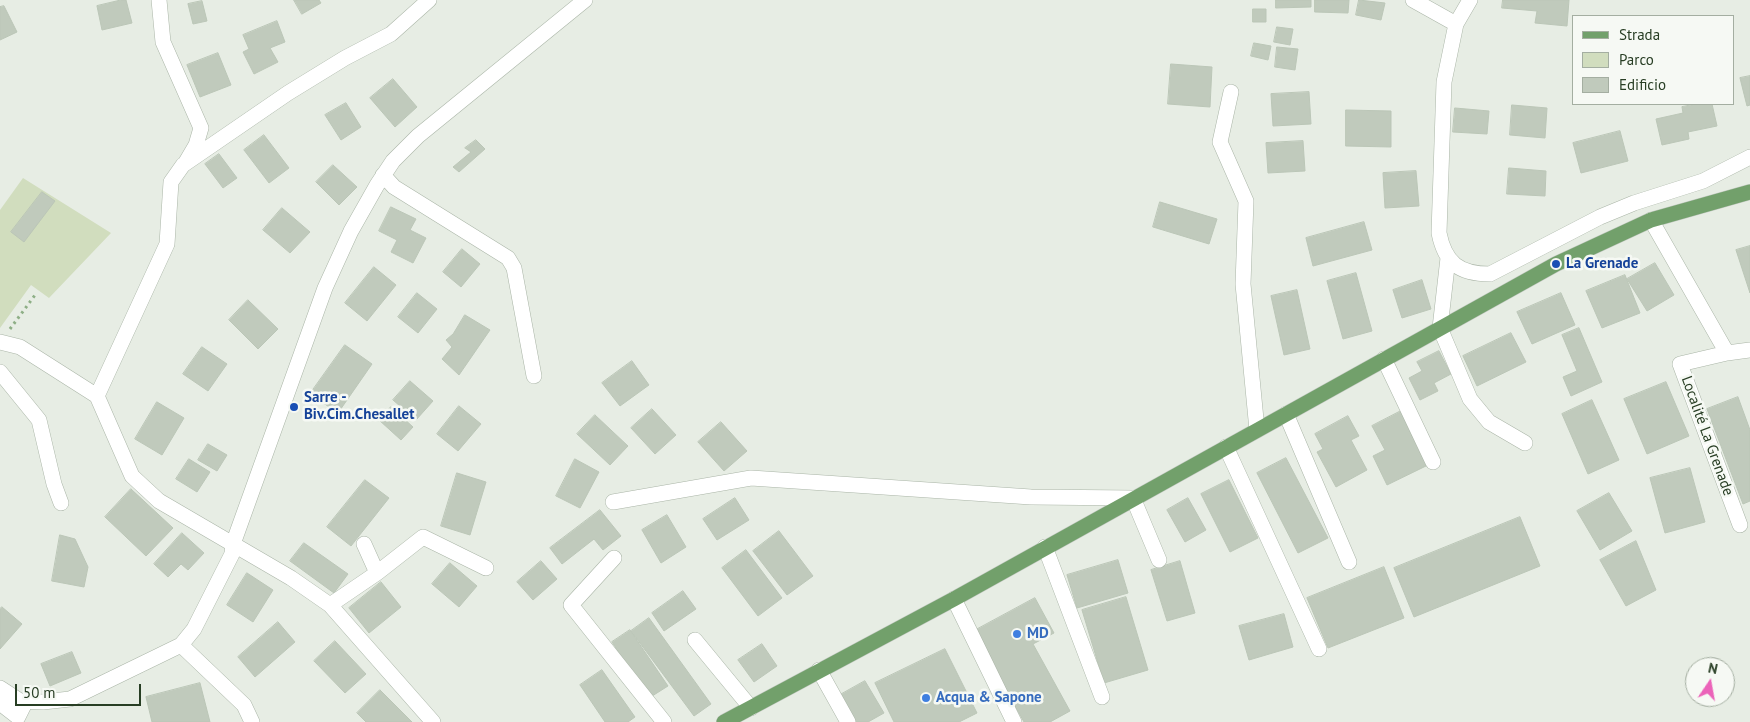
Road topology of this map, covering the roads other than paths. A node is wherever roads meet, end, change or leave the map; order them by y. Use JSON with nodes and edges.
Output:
{"nodes":[{"id":1,"x":159,"y":0,"type":"edge"},
{"id":2,"x":429,"y":0,"type":"edge"},
{"id":3,"x":585,"y":0,"type":"edge"},
{"id":4,"x":1413,"y":0,"type":"edge"},
{"id":5,"x":1470,"y":0,"type":"edge"},
{"id":6,"x":1456,"y":24,"type":"junction"},
{"id":7,"x":1231,"y":92,"type":"dead end"},
{"id":8,"x":1750,"y":157,"type":"edge"},
{"id":9,"x":183,"y":165,"type":"junction"},
{"id":10,"x":383,"y":175,"type":"junction"},
{"id":11,"x":1750,"y":192,"type":"edge"},
{"id":12,"x":1726,"y":199,"type":"junction"},
{"id":13,"x":1750,"y":203,"type":"edge"},
{"id":14,"x":1652,"y":220,"type":"junction"},
{"id":15,"x":1448,"y":258,"type":"junction"},
{"id":16,"x":1440,"y":328,"type":"junction"},
{"id":17,"x":0,"y":342,"type":"edge"},
{"id":18,"x":1750,"y":350,"type":"edge"},
{"id":19,"x":1728,"y":353,"type":"junction"},
{"id":20,"x":1384,"y":359,"type":"junction"},
{"id":21,"x":0,"y":372,"type":"edge"},
{"id":22,"x":534,"y":376,"type":"dead end"},
{"id":23,"x":97,"y":396,"type":"junction"},
{"id":24,"x":1286,"y":414,"type":"junction"},
{"id":25,"x":1257,"y":430,"type":"junction"},
{"id":26,"x":1525,"y":443,"type":"dead end"},
{"id":27,"x":1226,"y":447,"type":"junction"},
{"id":28,"x":1433,"y":462,"type":"dead end"},
{"id":29,"x":1133,"y":498,"type":"junction"},
{"id":30,"x":613,"y":502,"type":"dead end"},
{"id":31,"x":62,"y":503,"type":"dead end"},
{"id":32,"x":1740,"y":525,"type":"dead end"},
{"id":33,"x":233,"y":544,"type":"junction"},
{"id":34,"x":364,"y":544,"type":"dead end"},
{"id":35,"x":1045,"y":547,"type":"junction"},
{"id":36,"x":614,"y":558,"type":"dead end"},
{"id":37,"x":1159,"y":560,"type":"dead end"},
{"id":38,"x":1349,"y":562,"type":"dead end"},
{"id":39,"x":486,"y":568,"type":"dead end"},
{"id":40,"x":377,"y":573,"type":"junction"},
{"id":41,"x":954,"y":598,"type":"junction"},
{"id":42,"x":330,"y":605,"type":"junction"},
{"id":43,"x":695,"y":640,"type":"dead end"},
{"id":44,"x":181,"y":645,"type":"junction"},
{"id":45,"x":1319,"y":649,"type":"dead end"},
{"id":46,"x":819,"y":670,"type":"junction"},
{"id":47,"x":0,"y":688,"type":"edge"},
{"id":48,"x":1102,"y":697,"type":"dead end"},
{"id":49,"x":26,"y":701,"type":"junction"},
{"id":50,"x":0,"y":703,"type":"edge"},
{"id":51,"x":751,"y":708,"type":"junction"},
{"id":52,"x":252,"y":722,"type":"edge"},
{"id":53,"x":433,"y":722,"type":"edge"},
{"id":54,"x":664,"y":722,"type":"edge"},
{"id":55,"x":724,"y":722,"type":"edge"},
{"id":56,"x":848,"y":722,"type":"edge"},
{"id":57,"x":1014,"y":722,"type":"edge"}],
"edges":[{"from":1,"to":9,"type":"street"},
{"from":2,"to":9,"type":"street"},
{"from":3,"to":10,"type":"street"},
{"from":4,"to":6,"type":"street"},
{"from":5,"to":6,"type":"street"},
{"from":6,"to":15,"type":"street"},
{"from":7,"to":25,"type":"street"},
{"from":8,"to":15,"type":"street"},
{"from":9,"to":23,"type":"street"},
{"from":10,"to":22,"type":"street"},
{"from":10,"to":33,"type":"street"},
{"from":11,"to":12,"type":"main road"},
{"from":12,"to":13,"type":"main road"},
{"from":12,"to":14,"type":"main road"},
{"from":14,"to":16,"type":"main road"},
{"from":14,"to":19,"type":"street"},
{"from":15,"to":16,"type":"street"},
{"from":16,"to":20,"type":"main road"},
{"from":16,"to":26,"type":"street"},
{"from":17,"to":23,"type":"street"},
{"from":18,"to":19,"type":"street","name":"Localité La Grenade"},
{"from":19,"to":32,"type":"street","name":"Localité La Grenade"},
{"from":20,"to":24,"type":"main road"},
{"from":20,"to":28,"type":"street"},
{"from":21,"to":31,"type":"street"},
{"from":23,"to":33,"type":"street"},
{"from":24,"to":25,"type":"main road"},
{"from":24,"to":38,"type":"street"},
{"from":25,"to":27,"type":"main road"},
{"from":27,"to":29,"type":"main road"},
{"from":27,"to":45,"type":"street"},
{"from":29,"to":30,"type":"street"},
{"from":29,"to":35,"type":"main road"},
{"from":29,"to":37,"type":"street"},
{"from":33,"to":42,"type":"street"},
{"from":33,"to":44,"type":"street"},
{"from":34,"to":40,"type":"street"},
{"from":35,"to":41,"type":"main road"},
{"from":35,"to":48,"type":"street"},
{"from":36,"to":54,"type":"street"},
{"from":39,"to":40,"type":"street"},
{"from":40,"to":42,"type":"street"},
{"from":41,"to":46,"type":"main road"},
{"from":41,"to":57,"type":"street"},
{"from":42,"to":53,"type":"street"},
{"from":43,"to":51,"type":"street"},
{"from":44,"to":49,"type":"street"},
{"from":44,"to":52,"type":"street"},
{"from":46,"to":51,"type":"main road"},
{"from":46,"to":56,"type":"street"},
{"from":47,"to":49,"type":"street"},
{"from":49,"to":50,"type":"street"},
{"from":51,"to":55,"type":"main road"}]}
